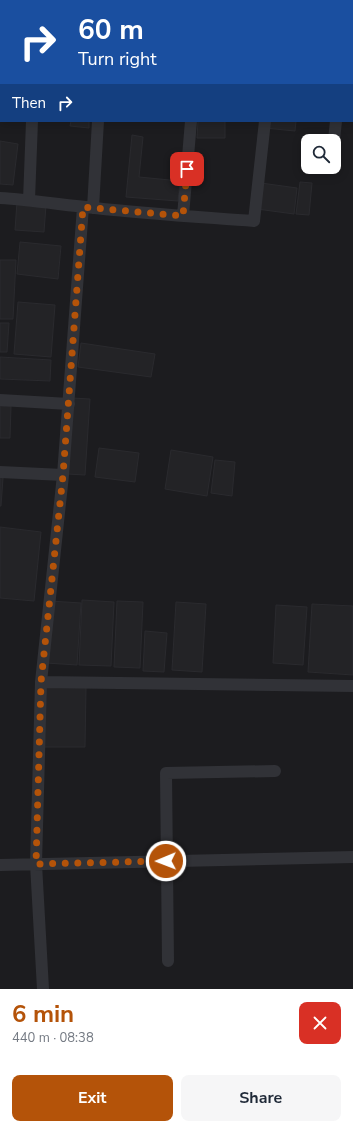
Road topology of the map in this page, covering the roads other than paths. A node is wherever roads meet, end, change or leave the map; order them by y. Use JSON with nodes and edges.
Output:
{"nodes":[{"id":1,"x":32,"y":122,"type":"edge"},
{"id":2,"x":98,"y":122,"type":"edge"},
{"id":3,"x":191,"y":122,"type":"edge"},
{"id":4,"x":265,"y":122,"type":"edge"},
{"id":5,"x":336,"y":122,"type":"edge"},
{"id":6,"x":335,"y":134,"type":"edge"},
{"id":7,"x":0,"y":198,"type":"edge"},
{"id":8,"x":29,"y":200,"type":"junction"},
{"id":9,"x":88,"y":208,"type":"junction"},
{"id":10,"x":183,"y":216,"type":"junction"},
{"id":11,"x":0,"y":400,"type":"edge"},
{"id":12,"x":69,"y":404,"type":"junction"},
{"id":13,"x":0,"y":472,"type":"edge"},
{"id":14,"x":63,"y":475,"type":"junction"},
{"id":15,"x":41,"y":682,"type":"junction"},
{"id":16,"x":353,"y":686,"type":"edge"},
{"id":17,"x":275,"y":771,"type":"dead end"},
{"id":18,"x":353,"y":857,"type":"edge"},
{"id":19,"x":166,"y":861,"type":"junction"},
{"id":20,"x":36,"y":864,"type":"junction"},
{"id":21,"x":0,"y":865,"type":"edge"},
{"id":22,"x":168,"y":961,"type":"dead end"},
{"id":23,"x":43,"y":989,"type":"edge"}],
"edges":[{"from":1,"to":8,"type":"street"},
{"from":2,"to":9,"type":"street"},
{"from":3,"to":10,"type":"street"},
{"from":4,"to":10,"type":"street"},
{"from":5,"to":6,"type":"street"},
{"from":7,"to":8,"type":"street"},
{"from":8,"to":9,"type":"street"},
{"from":9,"to":10,"type":"street"},
{"from":9,"to":12,"type":"street"},
{"from":11,"to":12,"type":"street"},
{"from":12,"to":14,"type":"street"},
{"from":13,"to":14,"type":"street"},
{"from":14,"to":15,"type":"street"},
{"from":15,"to":16,"type":"street"},
{"from":15,"to":20,"type":"street"},
{"from":17,"to":19,"type":"street"},
{"from":18,"to":19,"type":"street"},
{"from":19,"to":20,"type":"street"},
{"from":19,"to":22,"type":"street"},
{"from":20,"to":21,"type":"street"},
{"from":20,"to":23,"type":"street"}]}
